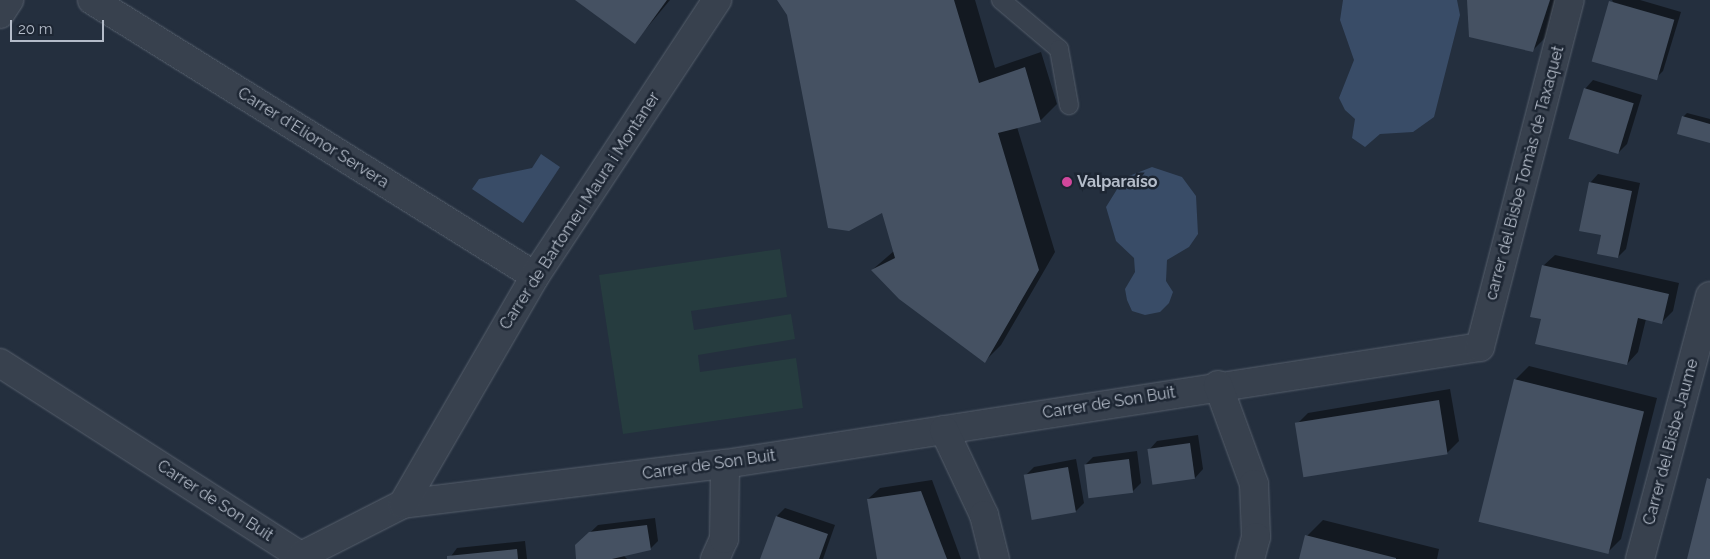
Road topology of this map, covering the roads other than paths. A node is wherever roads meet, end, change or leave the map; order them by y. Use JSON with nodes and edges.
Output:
{"nodes":[{"id":1,"x":9,"y":0,"type":"edge"},
{"id":2,"x":92,"y":0,"type":"edge"},
{"id":3,"x":716,"y":0,"type":"edge"},
{"id":4,"x":1001,"y":0,"type":"edge"},
{"id":5,"x":1570,"y":0,"type":"edge"},
{"id":6,"x":0,"y":14,"type":"edge"},
{"id":7,"x":1069,"y":105,"type":"dead end"},
{"id":8,"x":535,"y":276,"type":"junction"},
{"id":9,"x":1710,"y":296,"type":"edge"},
{"id":10,"x":1480,"y":347,"type":"joint"},
{"id":11,"x":0,"y":363,"type":"edge"},
{"id":12,"x":1218,"y":385,"type":"junction"},
{"id":13,"x":944,"y":430,"type":"junction"},
{"id":14,"x":724,"y":464,"type":"junction"},
{"id":15,"x":403,"y":504,"type":"junction"},
{"id":16,"x":715,"y":559,"type":"edge"},
{"id":17,"x":995,"y":559,"type":"edge"},
{"id":18,"x":1250,"y":559,"type":"edge"},
{"id":19,"x":1640,"y":559,"type":"edge"}],
"edges":[{"from":1,"to":6,"type":"street"},
{"from":2,"to":8,"type":"street","name":"Carrer d'Elionor Servera"},
{"from":3,"to":8,"type":"street","name":"Carrer de Bartomeu Maura i Montaner"},
{"from":4,"to":7,"type":"lane"},
{"from":5,"to":10,"type":"street","name":"carrer del Bisbe Tomàs de Taxaquet"},
{"from":8,"to":15,"type":"street","name":"Carrer de Bartomeu Maura i Montaner"},
{"from":9,"to":19,"type":"street","name":"Carrer del Bisbe Jaume"},
{"from":10,"to":12,"type":"street","name":"Carrer de Son Buit"},
{"from":11,"to":15,"type":"street","name":"Carrer de Son Buit"},
{"from":12,"to":13,"type":"street","name":"Carrer de Son Buit"},
{"from":12,"to":18,"type":"street"},
{"from":13,"to":14,"type":"street","name":"Carrer de Son Buit"},
{"from":13,"to":17,"type":"street"},
{"from":14,"to":15,"type":"street","name":"Carrer de Son Buit"},
{"from":14,"to":16,"type":"street"}]}
